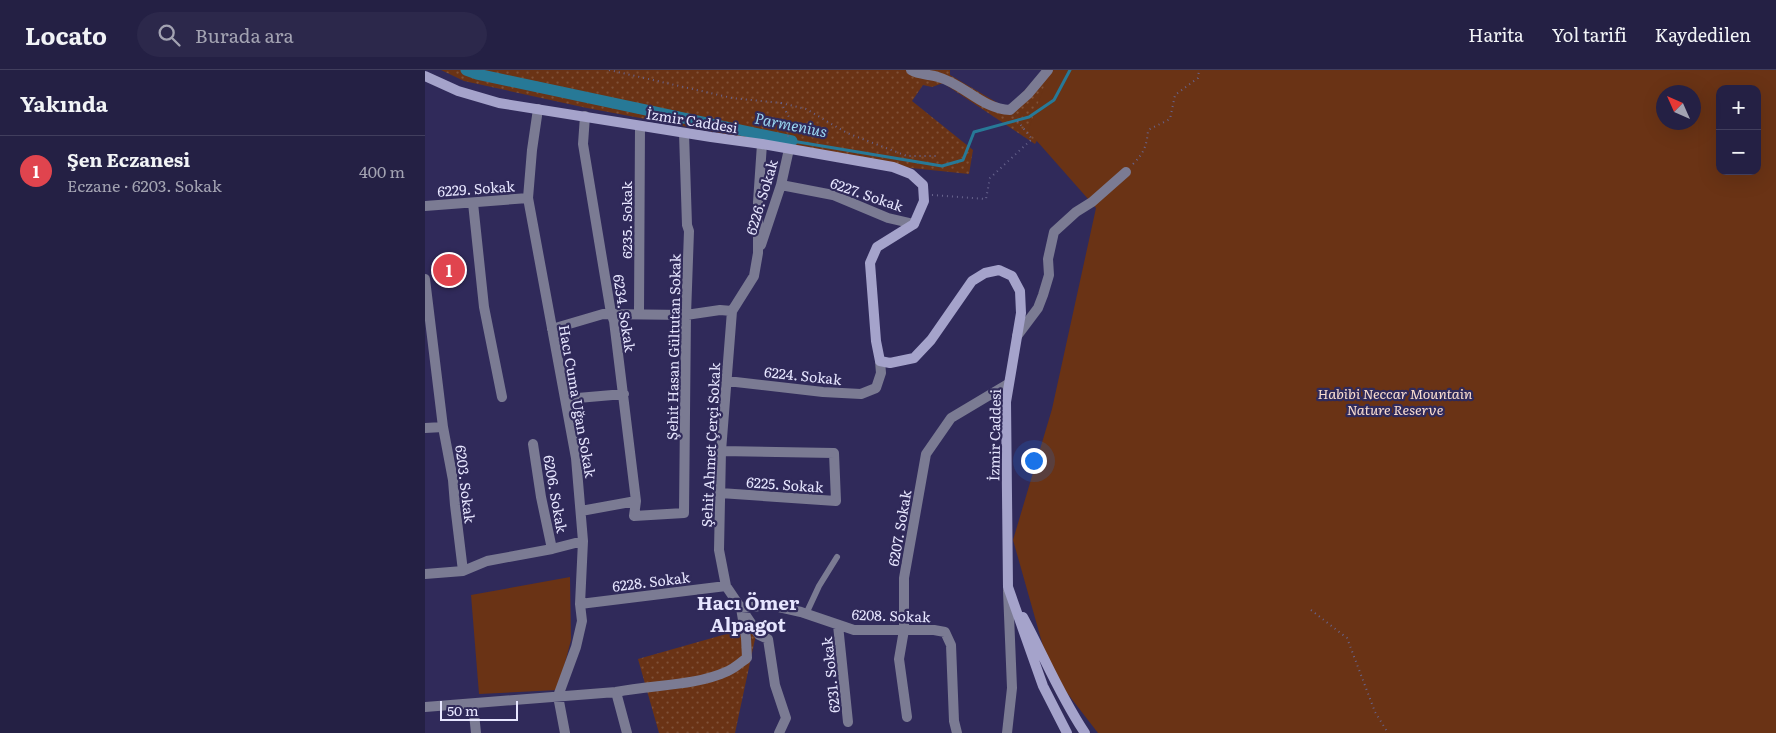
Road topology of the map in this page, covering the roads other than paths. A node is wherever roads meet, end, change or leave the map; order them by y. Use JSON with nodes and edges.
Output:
{"nodes":[{"id":1,"x":911,"y":70,"type":"edge"},
{"id":2,"x":1048,"y":70,"type":"edge"},
{"id":3,"x":425,"y":76,"type":"edge"},
{"id":4,"x":538,"y":109,"type":"junction"},
{"id":5,"x":585,"y":116,"type":"junction"},
{"id":6,"x":640,"y":126,"type":"junction"},
{"id":7,"x":684,"y":133,"type":"junction"},
{"id":8,"x":762,"y":144,"type":"junction"},
{"id":9,"x":789,"y":149,"type":"junction"},
{"id":10,"x":1126,"y":172,"type":"road end"},
{"id":11,"x":781,"y":185,"type":"junction"},
{"id":12,"x":529,"y":198,"type":"junction"},
{"id":13,"x":473,"y":203,"type":"junction"},
{"id":14,"x":425,"y":206,"type":"edge"},
{"id":15,"x":914,"y":224,"type":"junction"},
{"id":16,"x":758,"y":253,"type":"junction"},
{"id":17,"x":425,"y":279,"type":"edge"},
{"id":18,"x":732,"y":311,"type":"junction"},
{"id":19,"x":611,"y":313,"type":"junction"},
{"id":20,"x":639,"y":314,"type":"junction"},
{"id":21,"x":686,"y":315,"type":"junction"},
{"id":22,"x":552,"y":329,"type":"junction"},
{"id":23,"x":1017,"y":336,"type":"junction"},
{"id":24,"x":879,"y":361,"type":"junction"},
{"id":25,"x":727,"y":382,"type":"junction"},
{"id":26,"x":1008,"y":384,"type":"junction"},
{"id":27,"x":624,"y":394,"type":"junction"},
{"id":28,"x":502,"y":397,"type":"dead end"},
{"id":29,"x":566,"y":399,"type":"junction"},
{"id":30,"x":443,"y":427,"type":"junction"},
{"id":31,"x":425,"y":428,"type":"edge"},
{"id":32,"x":533,"y":444,"type":"dead end"},
{"id":33,"x":721,"y":450,"type":"junction"},
{"id":34,"x":720,"y":494,"type":"junction"},
{"id":35,"x":636,"y":501,"type":"junction"},
{"id":36,"x":581,"y":510,"type":"junction"},
{"id":37,"x":634,"y":516,"type":"joint"},
{"id":38,"x":583,"y":541,"type":"junction"},
{"id":39,"x":553,"y":549,"type":"junction"},
{"id":40,"x":837,"y":557,"type":"dead end"},
{"id":41,"x":463,"y":571,"type":"junction"},
{"id":42,"x":425,"y":574,"type":"edge"},
{"id":43,"x":726,"y":586,"type":"junction"},
{"id":44,"x":1008,"y":587,"type":"junction"},
{"id":45,"x":580,"y":604,"type":"junction"},
{"id":46,"x":741,"y":608,"type":"junction"},
{"id":47,"x":806,"y":614,"type":"junction"},
{"id":48,"x":838,"y":625,"type":"junction"},
{"id":49,"x":904,"y":630,"type":"junction"},
{"id":50,"x":617,"y":692,"type":"junction"},
{"id":51,"x":559,"y":696,"type":"junction"},
{"id":52,"x":473,"y":704,"type":"junction"},
{"id":53,"x":425,"y":707,"type":"edge"},
{"id":54,"x":907,"y":717,"type":"dead end"},
{"id":55,"x":848,"y":722,"type":"dead end"},
{"id":56,"x":476,"y":733,"type":"edge"},
{"id":57,"x":565,"y":733,"type":"edge"},
{"id":58,"x":627,"y":733,"type":"edge"},
{"id":59,"x":779,"y":733,"type":"edge"},
{"id":60,"x":957,"y":733,"type":"edge"},
{"id":61,"x":1007,"y":733,"type":"edge"},
{"id":62,"x":1067,"y":733,"type":"edge"},
{"id":63,"x":1085,"y":733,"type":"edge"}],
"edges":[{"from":1,"to":2,"type":"street"},
{"from":3,"to":4,"type":"street","name":"İzmir Caddesi"},
{"from":4,"to":5,"type":"street","name":"İzmir Caddesi"},
{"from":4,"to":12,"type":"street","name":"Hacı Cuma Uğan Sokak"},
{"from":5,"to":6,"type":"street","name":"İzmir Caddesi"},
{"from":5,"to":19,"type":"street","name":"6234. Sokak"},
{"from":6,"to":7,"type":"street","name":"İzmir Caddesi"},
{"from":6,"to":20,"type":"street","name":"6235. Sokak"},
{"from":7,"to":8,"type":"street","name":"İzmir Caddesi"},
{"from":7,"to":21,"type":"street","name":"Şehit Hasan Gültutan Sokak"},
{"from":8,"to":9,"type":"street","name":"İzmir Caddesi"},
{"from":8,"to":16,"type":"street","name":"Şehit Ahmet Çerçi Sokak"},
{"from":9,"to":11,"type":"street","name":"6226. Sokak"},
{"from":9,"to":15,"type":"street","name":"İzmir Caddesi"},
{"from":10,"to":23,"type":"street"},
{"from":11,"to":15,"type":"street","name":"6227. Sokak"},
{"from":11,"to":16,"type":"street","name":"6226. Sokak"},
{"from":12,"to":13,"type":"street","name":"6229. Sokak"},
{"from":12,"to":22,"type":"street","name":"Hacı Cuma Uğan Sokak"},
{"from":13,"to":14,"type":"street","name":"6229. Sokak"},
{"from":13,"to":28,"type":"street"},
{"from":15,"to":24,"type":"street"},
{"from":16,"to":18,"type":"street","name":"Şehit Ahmet Çerçi Sokak"},
{"from":17,"to":30,"type":"street","name":"6203. Sokak"},
{"from":18,"to":21,"type":"street"},
{"from":18,"to":25,"type":"street","name":"Şehit Ahmet Çerçi Sokak"},
{"from":19,"to":20,"type":"street"},
{"from":19,"to":22,"type":"street"},
{"from":19,"to":27,"type":"street","name":"6234. Sokak"},
{"from":20,"to":21,"type":"street"},
{"from":21,"to":37,"type":"street","name":"Şehit Hasan Gültutan Sokak"},
{"from":22,"to":29,"type":"street","name":"Hacı Cuma Uğan Sokak"},
{"from":23,"to":24,"type":"street","name":"İzmir Caddesi"},
{"from":23,"to":26,"type":"street","name":"İzmir Caddesi"},
{"from":24,"to":25,"type":"street","name":"6224. Sokak"},
{"from":25,"to":33,"type":"street","name":"Şehit Ahmet Çerçi Sokak"},
{"from":26,"to":44,"type":"street","name":"İzmir Caddesi"},
{"from":26,"to":49,"type":"street","name":"6207. Sokak"},
{"from":27,"to":29,"type":"street"},
{"from":27,"to":35,"type":"street","name":"6234. Sokak"},
{"from":29,"to":36,"type":"street","name":"Hacı Cuma Uğan Sokak"},
{"from":30,"to":31,"type":"street"},
{"from":30,"to":41,"type":"street","name":"6203. Sokak"},
{"from":32,"to":39,"type":"street","name":"6206. Sokak"},
{"from":33,"to":34,"type":"street","name":"Şehit Ahmet Çerçi Sokak"},
{"from":33,"to":34,"type":"street","name":"6225. Sokak"},
{"from":34,"to":43,"type":"street","name":"Şehit Ahmet Çerçi Sokak"},
{"from":35,"to":36,"type":"street"},
{"from":35,"to":37,"type":"street","name":"6234. Sokak"},
{"from":36,"to":38,"type":"street","name":"Hacı Cuma Uğan Sokak"},
{"from":38,"to":39,"type":"street"},
{"from":38,"to":45,"type":"street","name":"Hacı Cuma Uğan Sokak"},
{"from":39,"to":41,"type":"street"},
{"from":40,"to":47,"type":"lane"},
{"from":41,"to":42,"type":"street"},
{"from":43,"to":45,"type":"street","name":"6228. Sokak"},
{"from":43,"to":46,"type":"street","name":"Şehit Ahmet Çerçi Sokak"},
{"from":44,"to":61,"type":"street"},
{"from":44,"to":62,"type":"street","name":"İzmir Caddesi"},
{"from":44,"to":63,"type":"street","name":"İzmir Caddesi"},
{"from":45,"to":51,"type":"street","name":"Hacı Cuma Uğan Sokak"},
{"from":46,"to":47,"type":"street","name":"6208. Sokak"},
{"from":46,"to":50,"type":"street"},
{"from":46,"to":59,"type":"street","name":"Şehit Ahmet Çerçi Sokak"},
{"from":47,"to":48,"type":"street","name":"6208. Sokak"},
{"from":48,"to":49,"type":"street","name":"6208. Sokak"},
{"from":48,"to":55,"type":"street","name":"6231. Sokak"},
{"from":49,"to":54,"type":"street","name":"6207. Sokak"},
{"from":49,"to":60,"type":"street","name":"6208. Sokak"},
{"from":50,"to":51,"type":"street"},
{"from":50,"to":58,"type":"street"},
{"from":51,"to":52,"type":"street"},
{"from":51,"to":57,"type":"street"},
{"from":52,"to":53,"type":"street"},
{"from":52,"to":56,"type":"street"}]}
